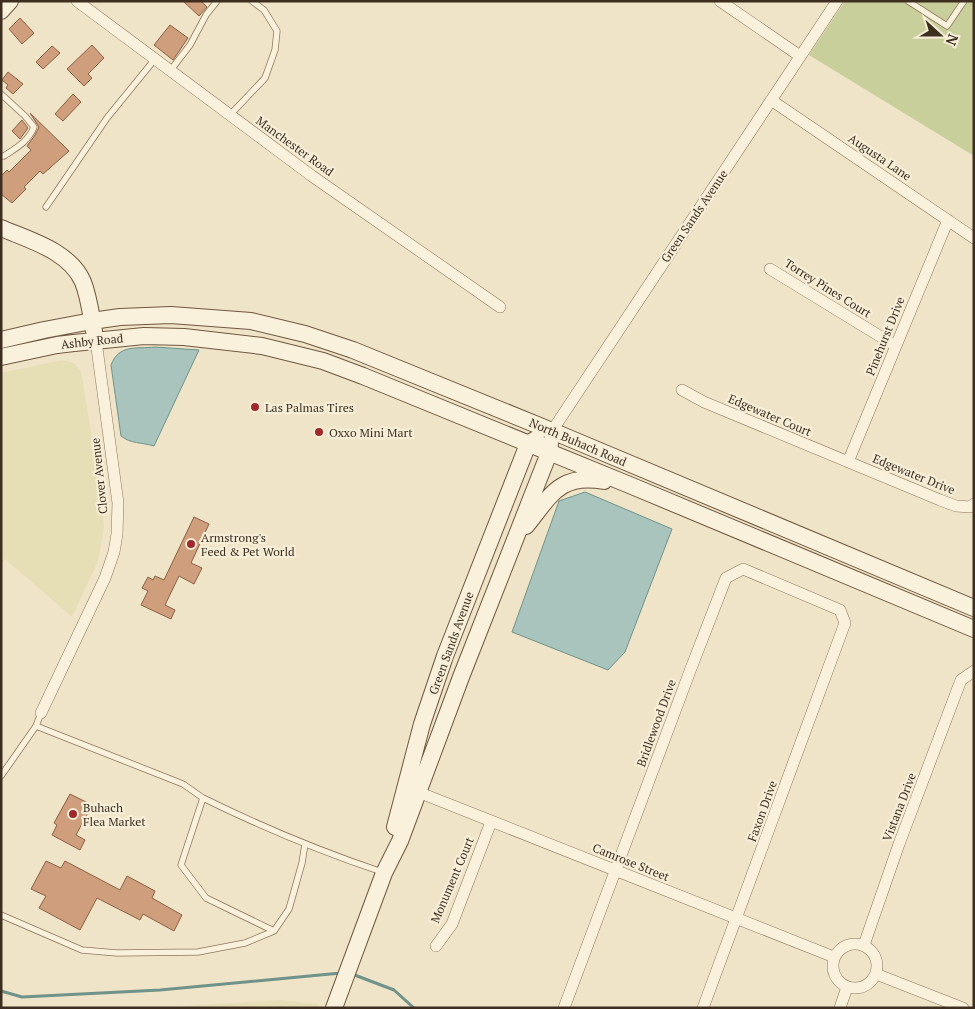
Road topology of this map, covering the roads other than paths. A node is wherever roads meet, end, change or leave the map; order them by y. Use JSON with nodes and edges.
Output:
{"nodes":[{"id":1,"x":10,"y":1,"type":"edge"},
{"id":2,"x":77,"y":1,"type":"edge"},
{"id":3,"x":217,"y":1,"type":"edge"},
{"id":4,"x":252,"y":1,"type":"edge"},
{"id":5,"x":720,"y":1,"type":"edge"},
{"id":6,"x":837,"y":1,"type":"edge"},
{"id":7,"x":908,"y":1,"type":"edge"},
{"id":8,"x":964,"y":1,"type":"edge"},
{"id":9,"x":1,"y":11,"type":"edge"},
{"id":10,"x":800,"y":56,"type":"junction"},
{"id":11,"x":155,"y":59,"type":"junction"},
{"id":12,"x":170,"y":71,"type":"junction"},
{"id":13,"x":1,"y":94,"type":"edge"},
{"id":14,"x":771,"y":100,"type":"junction"},
{"id":15,"x":230,"y":115,"type":"junction"},
{"id":16,"x":1,"y":156,"type":"edge"},
{"id":17,"x":46,"y":207,"type":"dead end"},
{"id":18,"x":948,"y":220,"type":"junction"},
{"id":19,"x":1,"y":228,"type":"edge"},
{"id":20,"x":974,"y":238,"type":"edge"},
{"id":21,"x":770,"y":269,"type":"dead end"},
{"id":22,"x":500,"y":307,"type":"dead end"},
{"id":23,"x":172,"y":315,"type":"joint"},
{"id":24,"x":92,"y":321,"type":"junction"},
{"id":25,"x":184,"y":337,"type":"joint"},
{"id":26,"x":1,"y":340,"type":"edge"},
{"id":27,"x":96,"y":341,"type":"junction"},
{"id":28,"x":896,"y":346,"type":"junction"},
{"id":29,"x":1,"y":357,"type":"edge"},
{"id":30,"x":322,"y":361,"type":"junction"},
{"id":31,"x":382,"y":362,"type":"junction"},
{"id":32,"x":682,"y":390,"type":"dead end"},
{"id":33,"x":552,"y":431,"type":"junction"},
{"id":34,"x":528,"y":444,"type":"junction"},
{"id":35,"x":549,"y":452,"type":"junction"},
{"id":36,"x":848,"y":462,"type":"junction"},
{"id":37,"x":632,"y":486,"type":"junction"},
{"id":38,"x":972,"y":506,"type":"edge"},
{"id":39,"x":516,"y":539,"type":"junction"},
{"id":40,"x":974,"y":608,"type":"edge"},
{"id":41,"x":845,"y":623,"type":"joint"},
{"id":42,"x":974,"y":629,"type":"edge"},
{"id":43,"x":974,"y":671,"type":"edge"},
{"id":44,"x":41,"y":713,"type":"joint"},
{"id":45,"x":36,"y":726,"type":"junction"},
{"id":46,"x":1,"y":776,"type":"edge"},
{"id":47,"x":418,"y":792,"type":"junction"},
{"id":48,"x":203,"y":798,"type":"junction"},
{"id":49,"x":491,"y":822,"type":"junction"},
{"id":50,"x":305,"y":844,"type":"junction"},
{"id":51,"x":616,"y":871,"type":"junction"},
{"id":52,"x":384,"y":873,"type":"junction"},
{"id":53,"x":1,"y":915,"type":"edge"},
{"id":54,"x":736,"y":918,"type":"junction"},
{"id":55,"x":274,"y":931,"type":"junction"},
{"id":56,"x":864,"y":945,"type":"junction"},
{"id":57,"x":436,"y":946,"type":"dead end"},
{"id":58,"x":834,"y":957,"type":"junction"},
{"id":59,"x":876,"y":974,"type":"junction"},
{"id":60,"x":847,"y":987,"type":"junction"},
{"id":61,"x":336,"y":1004,"type":"edge"},
{"id":62,"x":564,"y":1008,"type":"edge"},
{"id":63,"x":703,"y":1008,"type":"edge"},
{"id":64,"x":840,"y":1008,"type":"edge"},
{"id":65,"x":963,"y":1008,"type":"edge"}],
"edges":[{"from":1,"to":9,"type":"main road"},
{"from":2,"to":11,"type":"street","name":"Manchester Road"},
{"from":3,"to":12,"type":"lane"},
{"from":4,"to":15,"type":"lane"},
{"from":5,"to":10,"type":"street"},
{"from":6,"to":10,"type":"street","name":"Green Sands Avenue"},
{"from":7,"to":8,"type":"lane"},
{"from":10,"to":14,"type":"street","name":"Green Sands Avenue"},
{"from":11,"to":12,"type":"street","name":"Manchester Road"},
{"from":11,"to":17,"type":"lane"},
{"from":12,"to":15,"type":"street","name":"Manchester Road"},
{"from":13,"to":16,"type":"lane"},
{"from":14,"to":18,"type":"street","name":"Augusta Lane"},
{"from":14,"to":33,"type":"street","name":"Green Sands Avenue"},
{"from":15,"to":22,"type":"street","name":"Manchester Road"},
{"from":18,"to":20,"type":"street","name":"Augusta Lane"},
{"from":18,"to":28,"type":"street","name":"Pinehurst Drive"},
{"from":19,"to":24,"type":"main road"},
{"from":21,"to":28,"type":"street","name":"Torrey Pines Court"},
{"from":23,"to":24,"type":"main road","name":"Ashby Road"},
{"from":23,"to":31,"type":"main road","name":"North Buhach Road"},
{"from":24,"to":26,"type":"main road","name":"Ashby Road"},
{"from":24,"to":27,"type":"main road"},
{"from":25,"to":27,"type":"main road","name":"Ashby Road"},
{"from":25,"to":30,"type":"main road","name":"North Buhach Road"},
{"from":27,"to":29,"type":"main road","name":"Ashby Road"},
{"from":27,"to":44,"type":"street","name":"Clover Avenue"},
{"from":28,"to":36,"type":"street","name":"Pinehurst Drive"},
{"from":30,"to":31,"type":"main road"},
{"from":30,"to":34,"type":"main road","name":"North Buhach Road"},
{"from":31,"to":33,"type":"main road","name":"North Buhach Road"},
{"from":32,"to":36,"type":"street","name":"Edgewater Court"},
{"from":33,"to":34,"type":"main road","name":"Green Sands Avenue"},
{"from":33,"to":35,"type":"main road","name":"Green Sands Avenue"},
{"from":33,"to":40,"type":"main road","name":"North Buhach Road"},
{"from":34,"to":35,"type":"main road","name":"North Buhach Road"},
{"from":34,"to":52,"type":"main road","name":"Green Sands Avenue"},
{"from":35,"to":37,"type":"main road","name":"North Buhach Road"},
{"from":35,"to":39,"type":"main road","name":"Green Sands Avenue"},
{"from":36,"to":38,"type":"street","name":"Edgewater Drive"},
{"from":37,"to":39,"type":"main road"},
{"from":37,"to":42,"type":"main road","name":"North Buhach Road"},
{"from":39,"to":47,"type":"main road","name":"Green Sands Avenue"},
{"from":41,"to":51,"type":"street","name":"Bridlewood Drive"},
{"from":41,"to":54,"type":"street","name":"Faxon Drive"},
{"from":43,"to":56,"type":"street","name":"Vistana Drive"},
{"from":44,"to":45,"type":"lane"},
{"from":45,"to":46,"type":"lane"},
{"from":45,"to":48,"type":"lane"},
{"from":47,"to":49,"type":"street","name":"Camrose Street"},
{"from":47,"to":52,"type":"main road","name":"Green Sands Avenue"},
{"from":48,"to":50,"type":"lane"},
{"from":48,"to":55,"type":"lane"},
{"from":49,"to":51,"type":"street","name":"Camrose Street"},
{"from":49,"to":57,"type":"street","name":"Monument Court"},
{"from":50,"to":52,"type":"lane"},
{"from":50,"to":55,"type":"lane"},
{"from":51,"to":54,"type":"street","name":"Camrose Street"},
{"from":51,"to":62,"type":"street","name":"Bridlewood Drive"},
{"from":52,"to":61,"type":"main road","name":"Green Sands Avenue"},
{"from":53,"to":55,"type":"lane"},
{"from":54,"to":58,"type":"street","name":"Camrose Street"},
{"from":54,"to":63,"type":"street","name":"Faxon Drive"},
{"from":56,"to":58,"type":"street"},
{"from":56,"to":59,"type":"street"},
{"from":58,"to":60,"type":"street"},
{"from":59,"to":60,"type":"street"},
{"from":59,"to":65,"type":"street"},
{"from":60,"to":64,"type":"street"}]}
